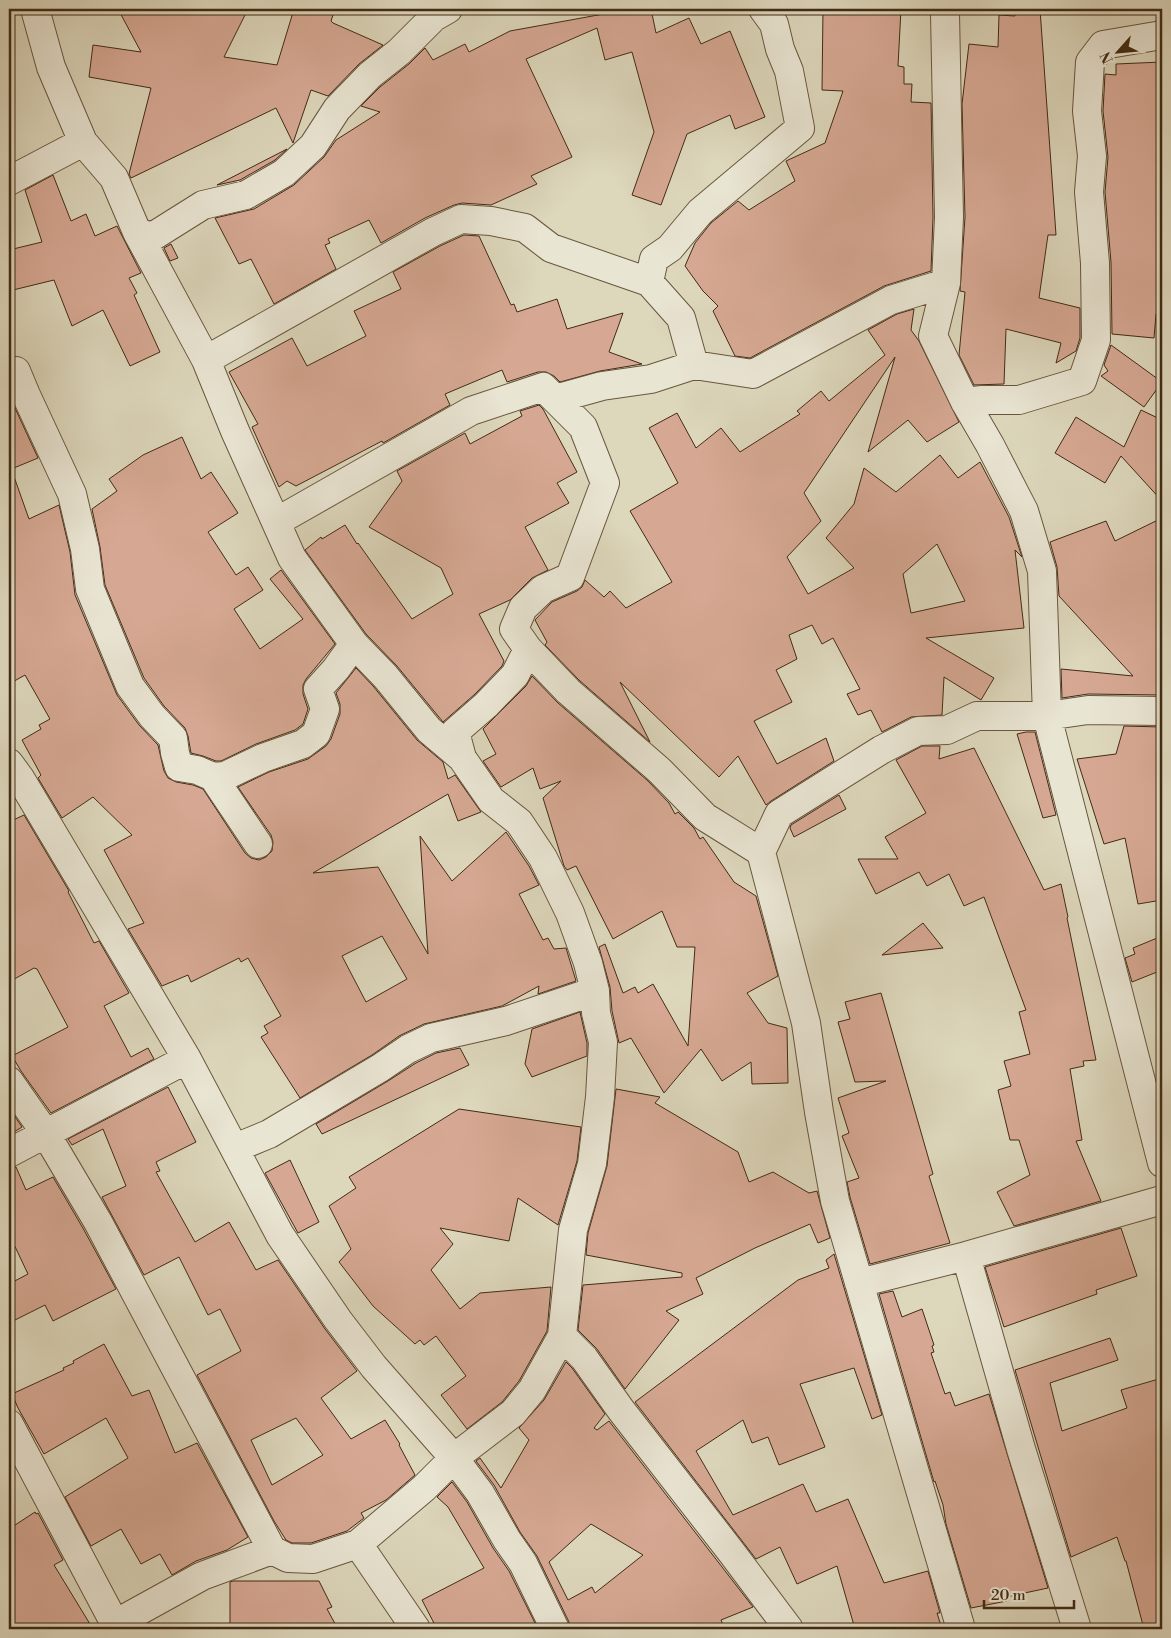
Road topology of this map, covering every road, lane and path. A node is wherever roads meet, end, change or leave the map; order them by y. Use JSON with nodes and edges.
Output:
{"nodes":[{"id":1,"x":35,"y":9,"type":"edge"},
{"id":2,"x":448,"y":9,"type":"edge"},
{"id":3,"x":763,"y":9,"type":"edge"},
{"id":4,"x":944,"y":9,"type":"edge"},
{"id":5,"x":1162,"y":35,"type":"edge"},
{"id":6,"x":83,"y":142,"type":"junction"},
{"id":7,"x":9,"y":181,"type":"edge"},
{"id":8,"x":137,"y":232,"type":"junction"},
{"id":9,"x":649,"y":282,"type":"junction"},
{"id":10,"x":946,"y":284,"type":"junction"},
{"id":11,"x":206,"y":360,"type":"junction"},
{"id":12,"x":694,"y":365,"type":"junction"},
{"id":13,"x":16,"y":371,"type":"dead end"},
{"id":14,"x":555,"y":399,"type":"junction"},
{"id":15,"x":965,"y":402,"type":"junction"},
{"id":16,"x":276,"y":522,"type":"junction"},
{"id":17,"x":354,"y":644,"type":"junction"},
{"id":18,"x":528,"y":650,"type":"junction"},
{"id":19,"x":1162,"y":711,"type":"edge"},
{"id":20,"x":1047,"y":716,"type":"junction"},
{"id":21,"x":462,"y":758,"type":"junction"},
{"id":22,"x":9,"y":762,"type":"edge"},
{"id":23,"x":213,"y":777,"type":"junction"},
{"id":24,"x":258,"y":844,"type":"dead end"},
{"id":25,"x":761,"y":852,"type":"junction"},
{"id":26,"x":595,"y":992,"type":"junction"},
{"id":27,"x":187,"y":1059,"type":"junction"},
{"id":28,"x":9,"y":1081,"type":"edge"},
{"id":29,"x":46,"y":1134,"type":"junction"},
{"id":30,"x":236,"y":1148,"type":"junction"},
{"id":31,"x":9,"y":1153,"type":"edge"},
{"id":32,"x":1162,"y":1163,"type":"edge"},
{"id":33,"x":1162,"y":1200,"type":"edge"},
{"id":34,"x":966,"y":1256,"type":"junction"},
{"id":35,"x":859,"y":1283,"type":"junction"},
{"id":36,"x":562,"y":1336,"type":"junction"},
{"id":37,"x":9,"y":1424,"type":"edge"},
{"id":38,"x":454,"y":1458,"type":"junction"},
{"id":39,"x":358,"y":1544,"type":"junction"},
{"id":40,"x":272,"y":1550,"type":"junction"},
{"id":41,"x":115,"y":1627,"type":"edge"},
{"id":42,"x":416,"y":1629,"type":"edge"},
{"id":43,"x":555,"y":1629,"type":"edge"},
{"id":44,"x":789,"y":1629,"type":"edge"},
{"id":45,"x":961,"y":1629,"type":"edge"},
{"id":46,"x":1077,"y":1629,"type":"edge"}],
"edges":[{"from":1,"to":6,"type":"street"},
{"from":2,"to":8,"type":"street"},
{"from":3,"to":9,"type":"street"},
{"from":4,"to":10,"type":"street"},
{"from":5,"to":15,"type":"street"},
{"from":6,"to":7,"type":"street"},
{"from":6,"to":8,"type":"street"},
{"from":8,"to":11,"type":"street"},
{"from":9,"to":11,"type":"street"},
{"from":9,"to":12,"type":"street"},
{"from":10,"to":12,"type":"street"},
{"from":10,"to":15,"type":"street"},
{"from":11,"to":16,"type":"street"},
{"from":12,"to":14,"type":"street"},
{"from":13,"to":23,"type":"street"},
{"from":14,"to":16,"type":"street"},
{"from":14,"to":18,"type":"street"},
{"from":15,"to":20,"type":"street"},
{"from":16,"to":17,"type":"street"},
{"from":17,"to":21,"type":"street"},
{"from":17,"to":23,"type":"street"},
{"from":18,"to":21,"type":"street"},
{"from":18,"to":25,"type":"street"},
{"from":19,"to":20,"type":"street"},
{"from":20,"to":25,"type":"street"},
{"from":20,"to":32,"type":"street"},
{"from":21,"to":26,"type":"street"},
{"from":22,"to":27,"type":"street"},
{"from":23,"to":24,"type":"street"},
{"from":25,"to":35,"type":"street"},
{"from":26,"to":30,"type":"street"},
{"from":26,"to":36,"type":"street"},
{"from":27,"to":29,"type":"street"},
{"from":27,"to":30,"type":"street"},
{"from":28,"to":29,"type":"street"},
{"from":29,"to":31,"type":"street"},
{"from":29,"to":40,"type":"street"},
{"from":30,"to":38,"type":"street"},
{"from":33,"to":34,"type":"street"},
{"from":34,"to":35,"type":"street"},
{"from":34,"to":46,"type":"street"},
{"from":35,"to":45,"type":"street"},
{"from":36,"to":38,"type":"street"},
{"from":36,"to":44,"type":"street"},
{"from":37,"to":41,"type":"street"},
{"from":38,"to":39,"type":"street"},
{"from":38,"to":43,"type":"street"},
{"from":39,"to":40,"type":"street"},
{"from":39,"to":42,"type":"street"},
{"from":40,"to":41,"type":"street"}]}
